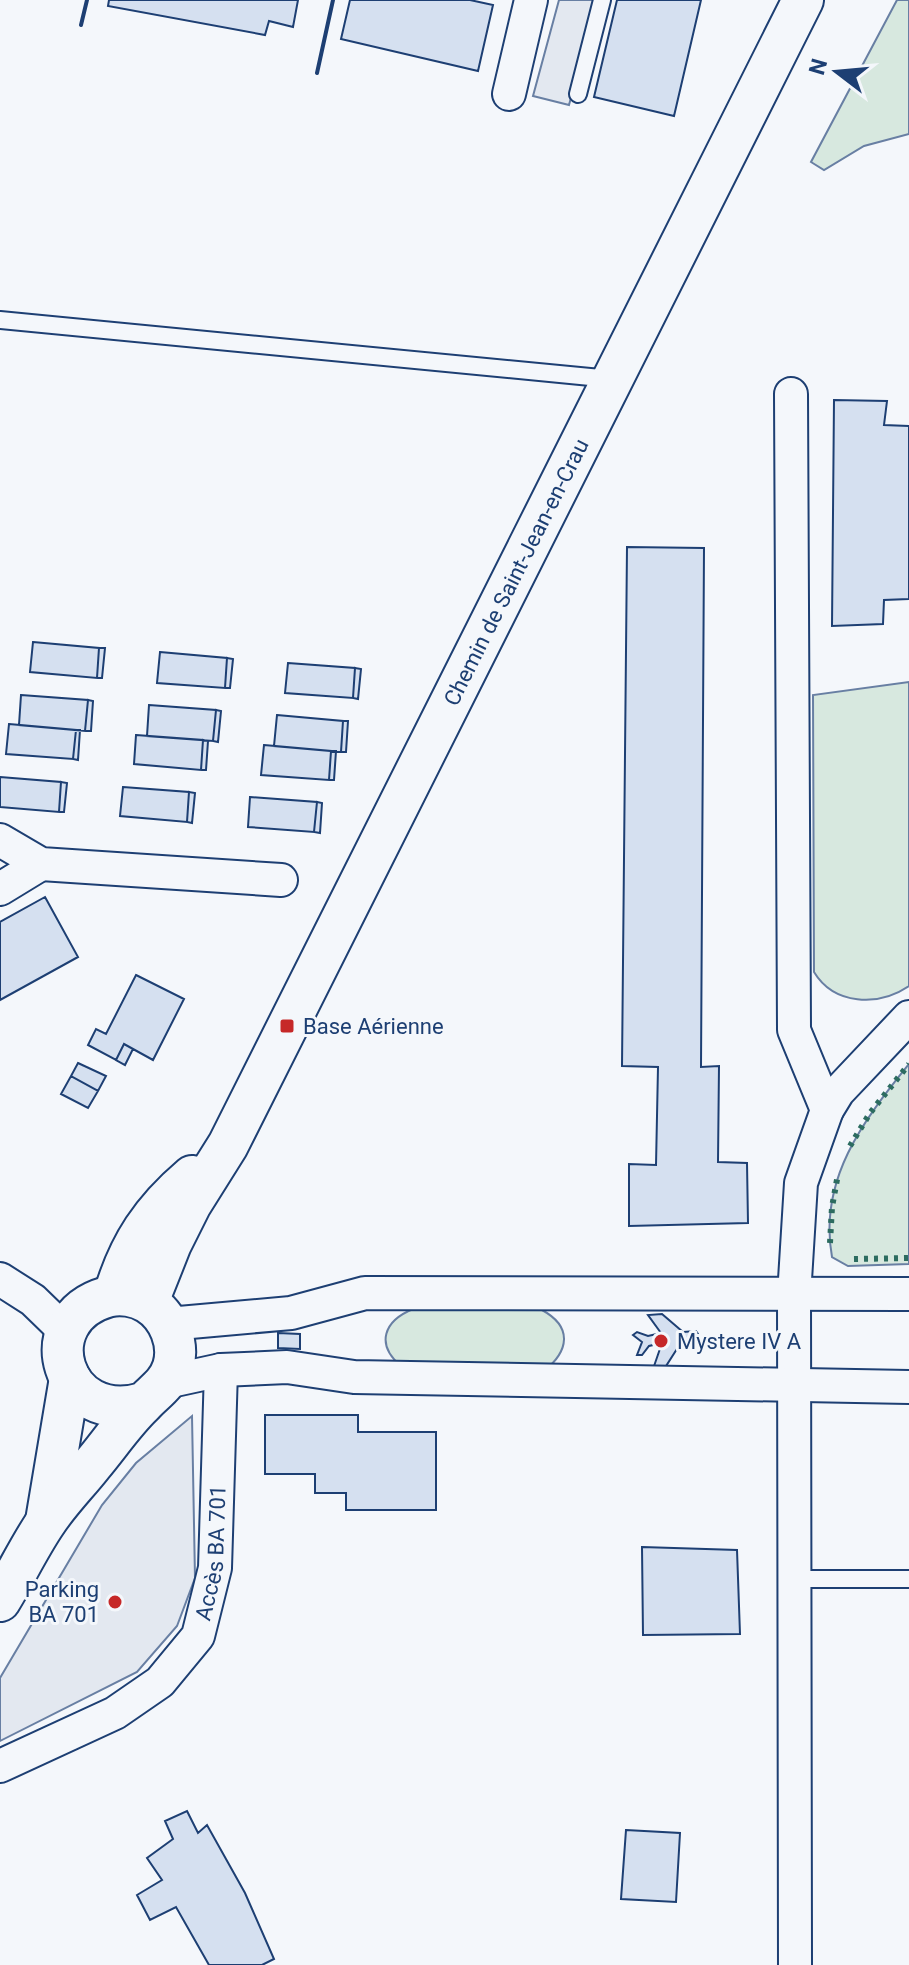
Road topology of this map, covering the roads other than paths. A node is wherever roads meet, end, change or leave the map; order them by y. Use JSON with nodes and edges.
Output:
{"nodes":[{"id":1,"x":531,"y":0,"type":"edge"},
{"id":2,"x":602,"y":0,"type":"edge"},
{"id":3,"x":803,"y":0,"type":"edge"},
{"id":4,"x":509,"y":94,"type":"dead end"},
{"id":5,"x":578,"y":94,"type":"dead end"},
{"id":6,"x":0,"y":320,"type":"edge"},
{"id":7,"x":611,"y":379,"type":"junction"},
{"id":8,"x":791,"y":394,"type":"dead end"},
{"id":9,"x":0,"y":840,"type":"edge"},
{"id":10,"x":41,"y":864,"type":"junction"},
{"id":11,"x":281,"y":880,"type":"dead end"},
{"id":12,"x":0,"y":889,"type":"edge"},
{"id":13,"x":909,"y":1017,"type":"edge"},
{"id":14,"x":827,"y":1110,"type":"junction"},
{"id":15,"x":0,"y":1279,"type":"edge"},
{"id":16,"x":909,"y":1294,"type":"edge"},
{"id":17,"x":794,"y":1296,"type":"junction"},
{"id":18,"x":143,"y":1307,"type":"junction"},
{"id":19,"x":66,"y":1332,"type":"junction"},
{"id":20,"x":221,"y":1370,"type":"junction"},
{"id":21,"x":70,"y":1378,"type":"junction"},
{"id":22,"x":792,"y":1386,"type":"junction"},
{"id":23,"x":909,"y":1387,"type":"edge"},
{"id":24,"x":155,"y":1392,"type":"junction"},
{"id":25,"x":46,"y":1521,"type":"junction"},
{"id":26,"x":793,"y":1579,"type":"junction"},
{"id":27,"x":909,"y":1579,"type":"edge"},
{"id":28,"x":0,"y":1601,"type":"edge"},
{"id":29,"x":0,"y":1766,"type":"edge"},
{"id":30,"x":795,"y":1965,"type":"edge"}],
"edges":[{"from":1,"to":4,"type":"street"},
{"from":2,"to":5,"type":"lane"},
{"from":3,"to":7,"type":"street","name":"Chemin de Saint-Jean-en-Crau"},
{"from":6,"to":7,"type":"lane"},
{"from":7,"to":18,"type":"street","name":"Chemin de Saint-Jean-en-Crau"},
{"from":8,"to":14,"type":"street"},
{"from":9,"to":10,"type":"street"},
{"from":10,"to":11,"type":"street"},
{"from":10,"to":12,"type":"street"},
{"from":13,"to":14,"type":"street"},
{"from":14,"to":17,"type":"street"},
{"from":15,"to":19,"type":"street"},
{"from":16,"to":17,"type":"street"},
{"from":17,"to":18,"type":"street"},
{"from":17,"to":22,"type":"street"},
{"from":18,"to":19,"type":"street"},
{"from":18,"to":24,"type":"street"},
{"from":19,"to":21,"type":"street"},
{"from":20,"to":22,"type":"street"},
{"from":20,"to":24,"type":"street"},
{"from":20,"to":29,"type":"street","name":"Accès BA 701"},
{"from":21,"to":24,"type":"street"},
{"from":21,"to":25,"type":"street"},
{"from":22,"to":23,"type":"street"},
{"from":22,"to":26,"type":"street"},
{"from":24,"to":25,"type":"street"},
{"from":25,"to":28,"type":"street"},
{"from":26,"to":27,"type":"lane"},
{"from":26,"to":30,"type":"street"}]}
